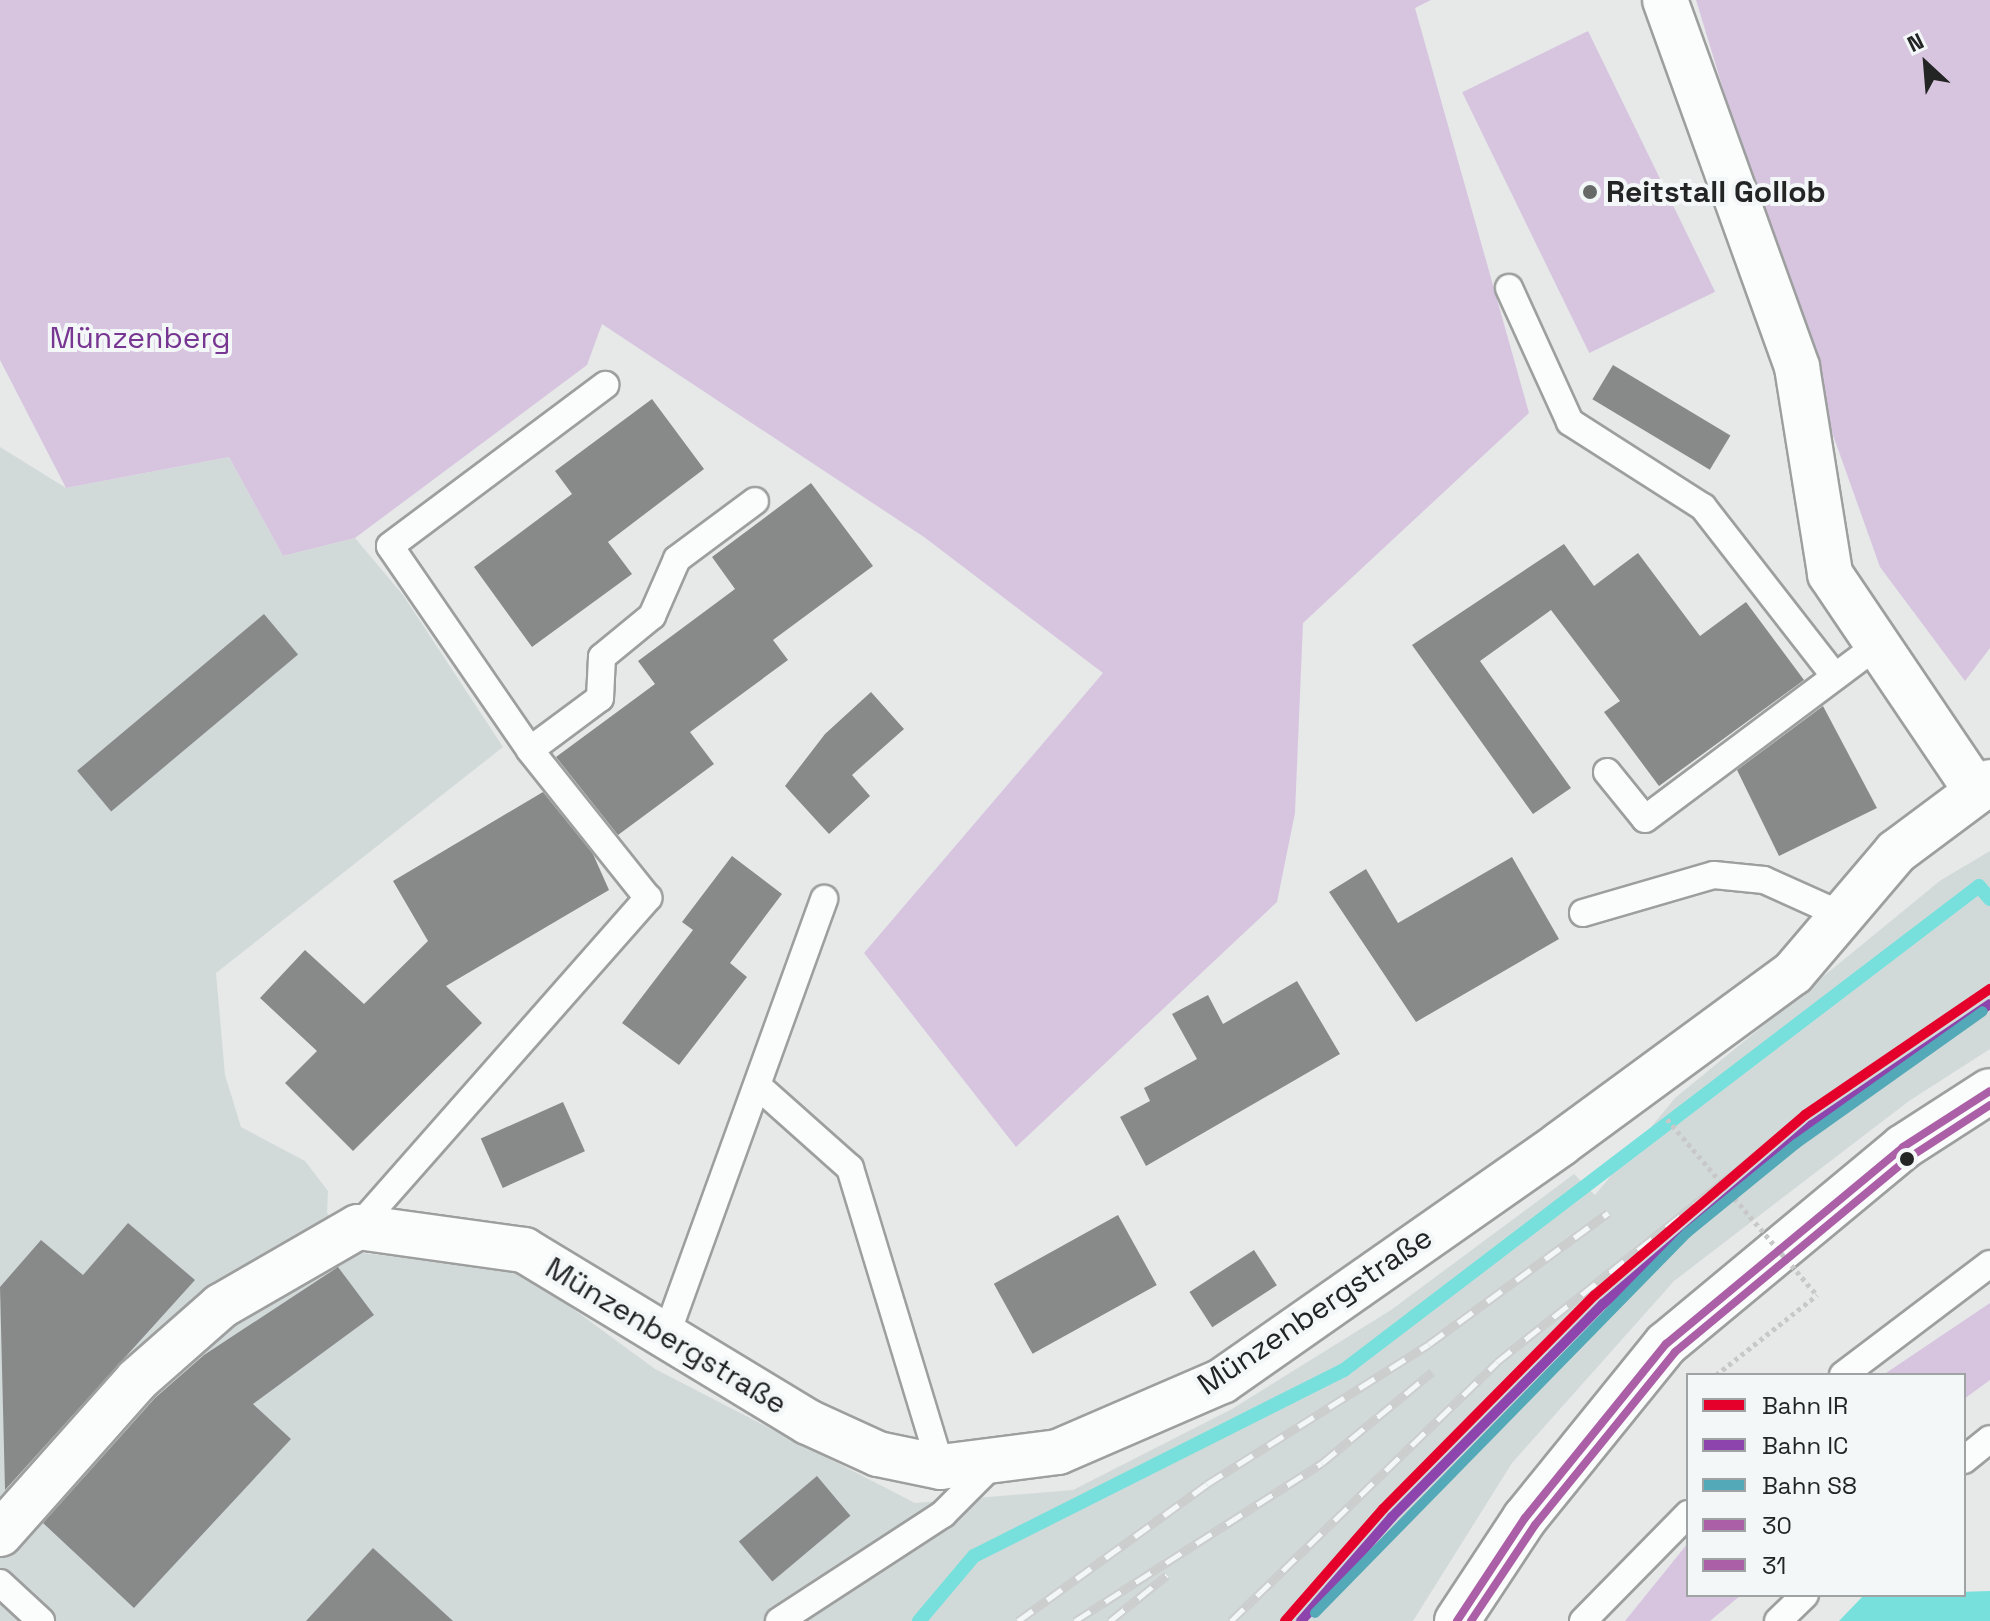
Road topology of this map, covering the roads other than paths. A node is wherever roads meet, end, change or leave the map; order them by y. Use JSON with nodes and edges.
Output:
{"nodes":[{"id":1,"x":1665,"y":0,"type":"edge"},
{"id":2,"x":1509,"y":288,"type":"dead end"},
{"id":3,"x":605,"y":385,"type":"dead end"},
{"id":4,"x":755,"y":501,"type":"dead end"},
{"id":5,"x":1876,"y":646,"type":"junction"},
{"id":6,"x":1834,"y":675,"type":"junction"},
{"id":7,"x":530,"y":750,"type":"junction"},
{"id":8,"x":1607,"y":772,"type":"dead end"},
{"id":9,"x":1982,"y":786,"type":"edge"},
{"id":10,"x":824,"y":899,"type":"dead end"},
{"id":11,"x":1583,"y":913,"type":"dead end"},
{"id":12,"x":1842,"y":915,"type":"junction"},
{"id":13,"x":758,"y":1086,"type":"junction"},
{"id":14,"x":1990,"y":1091,"type":"edge"},
{"id":15,"x":358,"y":1227,"type":"junction"},
{"id":16,"x":1990,"y":1264,"type":"edge"},
{"id":17,"x":666,"y":1336,"type":"junction"},
{"id":18,"x":1846,"y":1373,"type":"edge"},
{"id":19,"x":1990,"y":1439,"type":"edge"},
{"id":20,"x":1966,"y":1458,"type":"edge"},
{"id":21,"x":992,"y":1465,"type":"junction"},
{"id":22,"x":941,"y":1467,"type":"junction"},
{"id":23,"x":1686,"y":1516,"type":"edge"},
{"id":24,"x":0,"y":1534,"type":"edge"},
{"id":25,"x":0,"y":1583,"type":"edge"},
{"id":26,"x":1803,"y":1597,"type":"edge"},
{"id":27,"x":41,"y":1621,"type":"edge"},
{"id":28,"x":779,"y":1621,"type":"edge"},
{"id":29,"x":1457,"y":1621,"type":"edge"},
{"id":30,"x":1583,"y":1621,"type":"edge"},
{"id":31,"x":1778,"y":1621,"type":"edge"}],
"edges":[{"from":1,"to":5,"type":"street"},
{"from":2,"to":6,"type":"lane"},
{"from":3,"to":7,"type":"lane"},
{"from":4,"to":7,"type":"lane"},
{"from":5,"to":6,"type":"lane"},
{"from":5,"to":9,"type":"street"},
{"from":6,"to":8,"type":"lane"},
{"from":7,"to":15,"type":"lane"},
{"from":9,"to":12,"type":"street","name":"Münzenbergstraße"},
{"from":10,"to":13,"type":"lane"},
{"from":11,"to":12,"type":"lane"},
{"from":12,"to":21,"type":"street","name":"Münzenbergstraße"},
{"from":13,"to":17,"type":"lane"},
{"from":13,"to":22,"type":"lane"},
{"from":14,"to":29,"type":"street"},
{"from":15,"to":17,"type":"street","name":"Münzenbergstraße"},
{"from":15,"to":24,"type":"street"},
{"from":16,"to":18,"type":"lane"},
{"from":17,"to":22,"type":"street","name":"Münzenbergstraße"},
{"from":19,"to":20,"type":"lane"},
{"from":21,"to":22,"type":"street","name":"Münzenbergstraße"},
{"from":21,"to":28,"type":"lane"},
{"from":23,"to":30,"type":"lane"},
{"from":25,"to":27,"type":"lane"},
{"from":26,"to":31,"type":"lane"}]}
